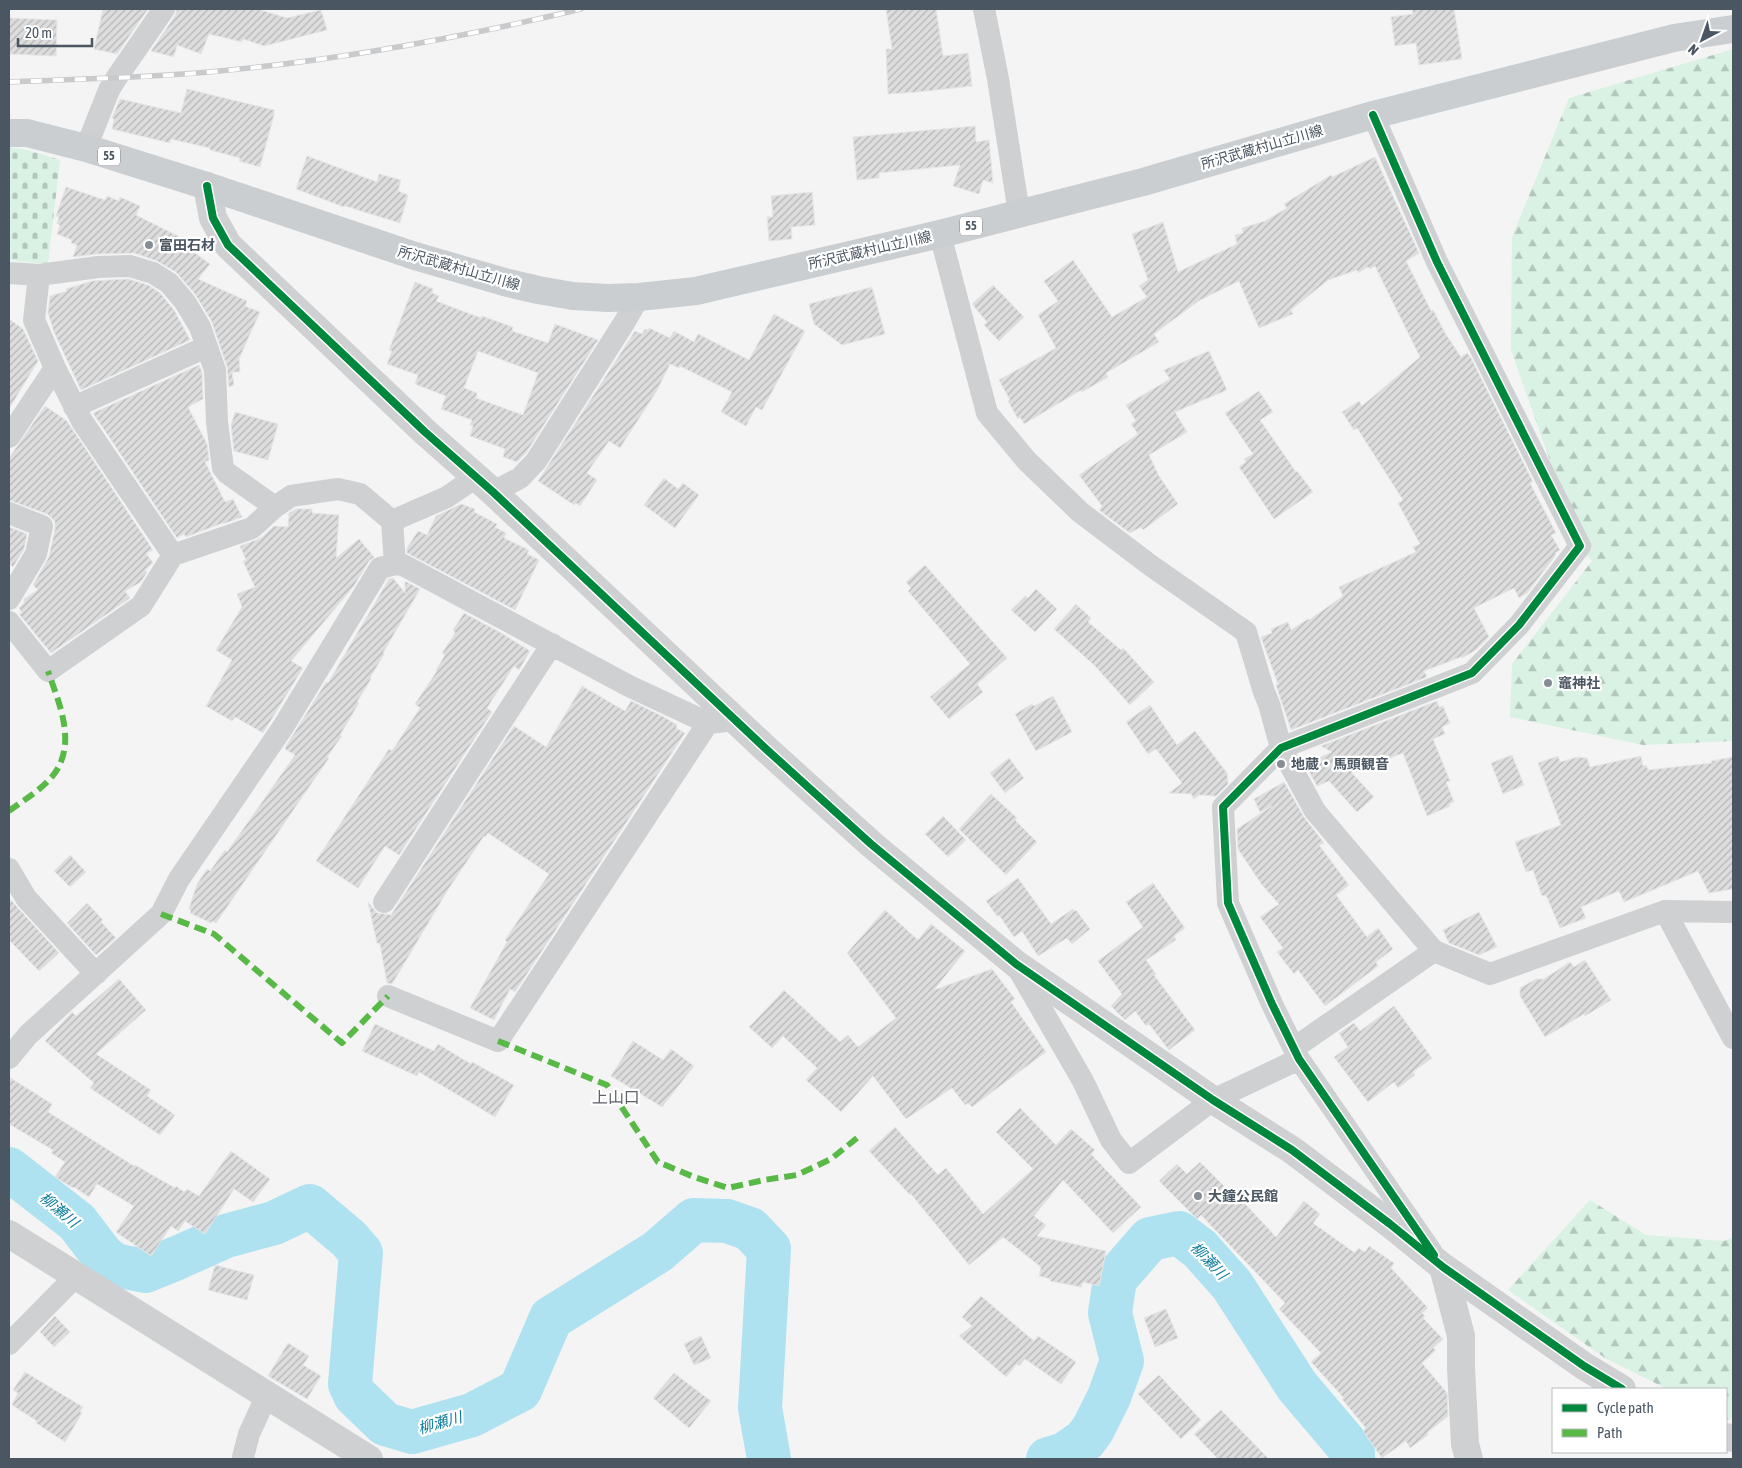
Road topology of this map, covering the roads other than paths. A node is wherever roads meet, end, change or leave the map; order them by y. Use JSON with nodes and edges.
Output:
{"nodes":[{"id":1,"x":164,"y":9,"type":"edge"},
{"id":2,"x":984,"y":9,"type":"edge"},
{"id":3,"x":1733,"y":30,"type":"edge"},
{"id":4,"x":1373,"y":115,"type":"junction"},
{"id":5,"x":9,"y":133,"type":"edge"},
{"id":6,"x":86,"y":148,"type":"junction"},
{"id":7,"x":207,"y":186,"type":"junction"},
{"id":8,"x":1019,"y":213,"type":"junction"},
{"id":9,"x":940,"y":234,"type":"junction"},
{"id":10,"x":9,"y":272,"type":"edge"},
{"id":11,"x":39,"y":275,"type":"junction"},
{"id":12,"x":639,"y":296,"type":"junction"},
{"id":13,"x":206,"y":347,"type":"junction"},
{"id":14,"x":55,"y":368,"type":"junction"},
{"id":15,"x":74,"y":407,"type":"junction"},
{"id":16,"x":9,"y":437,"type":"edge"},
{"id":17,"x":484,"y":485,"type":"junction"},
{"id":18,"x":275,"y":507,"type":"junction"},
{"id":19,"x":9,"y":513,"type":"edge"},
{"id":20,"x":392,"y":521,"type":"junction"},
{"id":21,"x":173,"y":555,"type":"junction"},
{"id":22,"x":395,"y":564,"type":"junction"},
{"id":23,"x":9,"y":599,"type":"edge"},
{"id":24,"x":9,"y":622,"type":"edge"},
{"id":25,"x":552,"y":644,"type":"junction"},
{"id":26,"x":736,"y":720,"type":"junction"},
{"id":27,"x":708,"y":723,"type":"junction"},
{"id":28,"x":1281,"y":748,"type":"junction"},
{"id":29,"x":9,"y":869,"type":"edge"},
{"id":30,"x":384,"y":902,"type":"dead end"},
{"id":31,"x":1665,"y":912,"type":"junction"},
{"id":32,"x":1732,"y":913,"type":"edge"},
{"id":33,"x":1434,"y":951,"type":"junction"},
{"id":34,"x":1016,"y":964,"type":"junction"},
{"id":35,"x":96,"y":974,"type":"junction"},
{"id":36,"x":388,"y":996,"type":"dead end"},
{"id":37,"x":1733,"y":1038,"type":"edge"},
{"id":38,"x":1297,"y":1054,"type":"junction"},
{"id":39,"x":9,"y":1058,"type":"edge"},
{"id":40,"x":1214,"y":1100,"type":"junction"},
{"id":41,"x":9,"y":1234,"type":"edge"},
{"id":42,"x":1443,"y":1267,"type":"junction"},
{"id":43,"x":76,"y":1276,"type":"junction"},
{"id":44,"x":9,"y":1344,"type":"edge"},
{"id":45,"x":1620,"y":1388,"type":"edge"},
{"id":46,"x":267,"y":1395,"type":"junction"},
{"id":47,"x":244,"y":1459,"type":"edge"},
{"id":48,"x":370,"y":1459,"type":"edge"},
{"id":49,"x":1469,"y":1459,"type":"edge"}],
"edges":[{"from":1,"to":6,"type":"street"},
{"from":2,"to":8,"type":"street"},
{"from":3,"to":4,"type":"main road","name":"所沢武蔵村山立川線","number":"55"},
{"from":4,"to":8,"type":"main road","name":"所沢武蔵村山立川線","number":"55"},
{"from":4,"to":28,"type":"street"},
{"from":5,"to":6,"type":"main road","name":"所沢武蔵村山立川線","number":"55"},
{"from":6,"to":7,"type":"main road","name":"所沢武蔵村山立川線","number":"55"},
{"from":7,"to":12,"type":"main road","name":"所沢武蔵村山立川線","number":"55"},
{"from":7,"to":17,"type":"street"},
{"from":8,"to":9,"type":"main road","name":"所沢武蔵村山立川線","number":"55"},
{"from":9,"to":12,"type":"main road","name":"所沢武蔵村山立川線","number":"55"},
{"from":9,"to":28,"type":"street"},
{"from":10,"to":11,"type":"street"},
{"from":11,"to":13,"type":"street"},
{"from":11,"to":14,"type":"street"},
{"from":12,"to":17,"type":"street"},
{"from":13,"to":15,"type":"street"},
{"from":13,"to":18,"type":"street"},
{"from":14,"to":15,"type":"street"},
{"from":14,"to":16,"type":"street"},
{"from":15,"to":21,"type":"street"},
{"from":17,"to":20,"type":"street"},
{"from":17,"to":26,"type":"street"},
{"from":18,"to":20,"type":"street"},
{"from":18,"to":21,"type":"street"},
{"from":19,"to":23,"type":"street"},
{"from":20,"to":22,"type":"street"},
{"from":21,"to":24,"type":"street"},
{"from":22,"to":25,"type":"street"},
{"from":22,"to":35,"type":"street"},
{"from":25,"to":27,"type":"street"},
{"from":25,"to":30,"type":"street"},
{"from":26,"to":27,"type":"street"},
{"from":26,"to":34,"type":"street"},
{"from":27,"to":36,"type":"street"},
{"from":28,"to":33,"type":"street"},
{"from":28,"to":38,"type":"street"},
{"from":29,"to":35,"type":"street"},
{"from":31,"to":32,"type":"street"},
{"from":31,"to":33,"type":"street"},
{"from":31,"to":37,"type":"street"},
{"from":33,"to":38,"type":"street"},
{"from":34,"to":40,"type":"street"},
{"from":34,"to":40,"type":"street"},
{"from":35,"to":39,"type":"street"},
{"from":38,"to":40,"type":"street"},
{"from":38,"to":42,"type":"street"},
{"from":40,"to":42,"type":"street"},
{"from":41,"to":43,"type":"street"},
{"from":42,"to":45,"type":"street"},
{"from":42,"to":49,"type":"street"},
{"from":43,"to":44,"type":"street"},
{"from":43,"to":46,"type":"street"},
{"from":46,"to":47,"type":"street"},
{"from":46,"to":48,"type":"street"}]}
